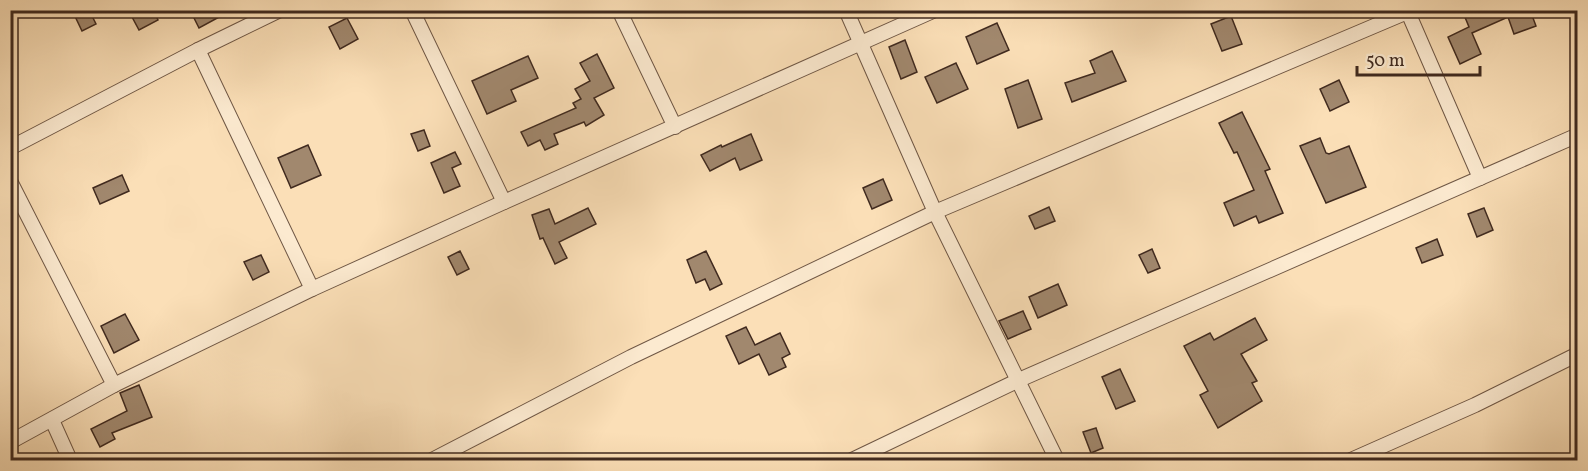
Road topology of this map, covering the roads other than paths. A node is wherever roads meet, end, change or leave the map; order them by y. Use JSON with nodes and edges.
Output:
{"nodes":[{"id":1,"x":280,"y":10,"type":"edge"},
{"id":2,"x":412,"y":10,"type":"edge"},
{"id":3,"x":619,"y":10,"type":"edge"},
{"id":4,"x":846,"y":10,"type":"edge"},
{"id":5,"x":935,"y":10,"type":"edge"},
{"id":6,"x":1409,"y":11,"type":"edge"},
{"id":7,"x":860,"y":42,"type":"junction"},
{"id":8,"x":198,"y":50,"type":"junction"},
{"id":9,"x":675,"y":128,"type":"junction"},
{"id":10,"x":1578,"y":135,"type":"edge"},
{"id":11,"x":10,"y":148,"type":"edge"},
{"id":12,"x":1480,"y":178,"type":"junction"},
{"id":13,"x":10,"y":181,"type":"edge"},
{"id":14,"x":504,"y":202,"type":"junction"},
{"id":15,"x":935,"y":212,"type":"junction"},
{"id":16,"x":312,"y":289,"type":"junction"},
{"id":17,"x":1578,"y":354,"type":"edge"},
{"id":18,"x":1019,"y":381,"type":"junction"},
{"id":19,"x":114,"y":385,"type":"junction"},
{"id":20,"x":52,"y":420,"type":"junction"},
{"id":21,"x":10,"y":442,"type":"edge"},
{"id":22,"x":70,"y":460,"type":"edge"},
{"id":23,"x":432,"y":460,"type":"edge"},
{"id":24,"x":852,"y":460,"type":"edge"},
{"id":25,"x":1057,"y":460,"type":"edge"},
{"id":26,"x":1351,"y":460,"type":"edge"}],
"edges":[{"from":1,"to":8,"type":"street"},
{"from":2,"to":14,"type":"street"},
{"from":3,"to":9,"type":"street"},
{"from":4,"to":7,"type":"street"},
{"from":5,"to":7,"type":"street"},
{"from":6,"to":12,"type":"street"},
{"from":6,"to":15,"type":"street"},
{"from":7,"to":9,"type":"street"},
{"from":7,"to":15,"type":"street"},
{"from":8,"to":11,"type":"street"},
{"from":8,"to":16,"type":"street"},
{"from":9,"to":14,"type":"street"},
{"from":10,"to":12,"type":"street"},
{"from":12,"to":18,"type":"street"},
{"from":13,"to":19,"type":"street"},
{"from":14,"to":16,"type":"street"},
{"from":15,"to":18,"type":"street"},
{"from":15,"to":23,"type":"street"},
{"from":16,"to":19,"type":"street"},
{"from":17,"to":26,"type":"street"},
{"from":18,"to":24,"type":"street"},
{"from":18,"to":25,"type":"street"},
{"from":19,"to":20,"type":"street"},
{"from":20,"to":21,"type":"street"},
{"from":20,"to":22,"type":"street"}]}
